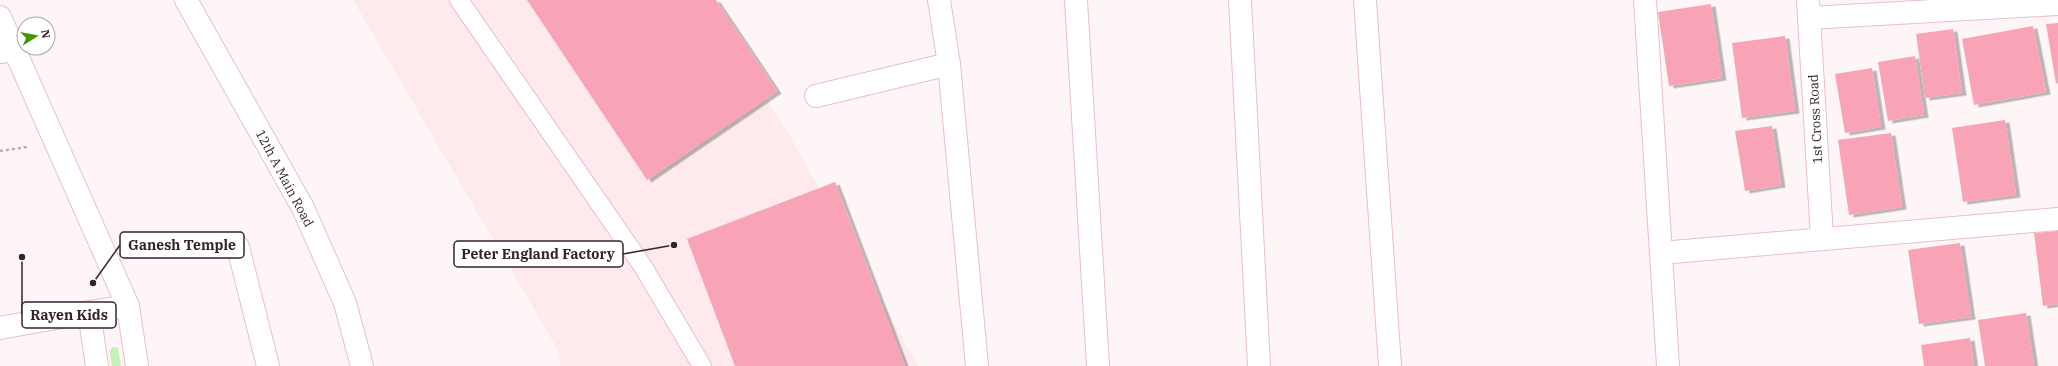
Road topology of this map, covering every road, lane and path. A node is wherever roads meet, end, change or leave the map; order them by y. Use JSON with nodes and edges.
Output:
{"nodes":[{"id":1,"x":186,"y":0,"type":"edge"},
{"id":2,"x":459,"y":0,"type":"edge"},
{"id":3,"x":939,"y":0,"type":"edge"},
{"id":4,"x":1076,"y":0,"type":"edge"},
{"id":5,"x":1240,"y":0,"type":"edge"},
{"id":6,"x":1366,"y":0,"type":"edge"},
{"id":7,"x":1645,"y":0,"type":"edge"},
{"id":8,"x":2058,"y":4,"type":"edge"},
{"id":9,"x":1808,"y":9,"type":"edge"},
{"id":10,"x":0,"y":17,"type":"edge"},
{"id":11,"x":8,"y":53,"type":"edge"},
{"id":12,"x":949,"y":64,"type":"junction"},
{"id":13,"x":816,"y":96,"type":"dead end"},
{"id":14,"x":2058,"y":219,"type":"edge"},
{"id":15,"x":1822,"y":238,"type":"junction"},
{"id":16,"x":238,"y":247,"type":"dead end"},
{"id":17,"x":1661,"y":253,"type":"junction"},
{"id":18,"x":128,"y":306,"type":"junction"},
{"id":19,"x":89,"y":312,"type":"junction"},
{"id":20,"x":0,"y":328,"type":"edge"},
{"id":21,"x":97,"y":366,"type":"edge"},
{"id":22,"x":138,"y":366,"type":"edge"},
{"id":23,"x":268,"y":366,"type":"edge"},
{"id":24,"x":362,"y":366,"type":"edge"},
{"id":25,"x":702,"y":366,"type":"edge"},
{"id":26,"x":978,"y":366,"type":"edge"},
{"id":27,"x":1098,"y":366,"type":"edge"},
{"id":28,"x":1260,"y":366,"type":"edge"},
{"id":29,"x":1390,"y":366,"type":"edge"},
{"id":30,"x":1668,"y":366,"type":"edge"}],
"edges":[{"from":1,"to":24,"type":"street","name":"12th A Main Road"},
{"from":2,"to":25,"type":"lane"},
{"from":3,"to":12,"type":"street"},
{"from":4,"to":27,"type":"street"},
{"from":5,"to":28,"type":"street"},
{"from":6,"to":29,"type":"street"},
{"from":7,"to":17,"type":"street"},
{"from":8,"to":9,"type":"street"},
{"from":9,"to":15,"type":"street","name":"1st Cross Road"},
{"from":10,"to":11,"type":"street"},
{"from":11,"to":18,"type":"street"},
{"from":12,"to":13,"type":"street"},
{"from":12,"to":26,"type":"street"},
{"from":14,"to":15,"type":"street"},
{"from":15,"to":17,"type":"street"},
{"from":16,"to":23,"type":"street"},
{"from":17,"to":30,"type":"street"},
{"from":18,"to":19,"type":"street"},
{"from":18,"to":22,"type":"street"},
{"from":19,"to":20,"type":"street"},
{"from":19,"to":21,"type":"street"}]}
